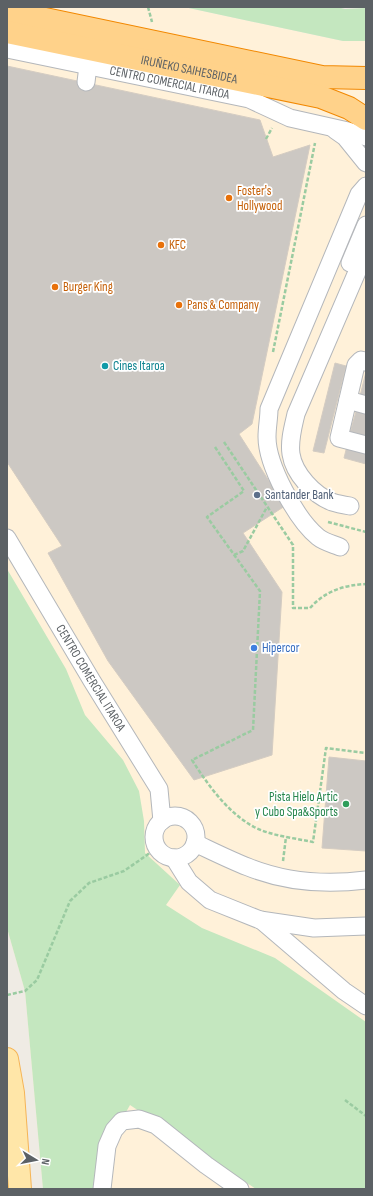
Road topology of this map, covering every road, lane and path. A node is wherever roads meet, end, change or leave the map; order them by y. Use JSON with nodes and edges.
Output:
{"nodes":[{"id":1,"x":148,"y":7,"type":"edge"},
{"id":2,"x":7,"y":11,"type":"edge"},
{"id":3,"x":152,"y":24,"type":"dead end"},
{"id":4,"x":7,"y":32,"type":"edge"},
{"id":5,"x":7,"y":49,"type":"edge"},
{"id":6,"x":88,"y":66,"type":"junction"},
{"id":7,"x":366,"y":78,"type":"edge"},
{"id":8,"x":86,"y":82,"type":"dead end"},
{"id":9,"x":366,"y":119,"type":"edge"},
{"id":10,"x":273,"y":126,"type":"dead end"},
{"id":11,"x":330,"y":126,"type":"junction"},
{"id":12,"x":366,"y":137,"type":"edge"},
{"id":13,"x":266,"y":139,"type":"dead end"},
{"id":14,"x":315,"y":143,"type":"dead end"},
{"id":15,"x":366,"y":163,"type":"edge"},
{"id":16,"x":366,"y":192,"type":"edge"},
{"id":17,"x":366,"y":225,"type":"edge"},
{"id":18,"x":366,"y":251,"type":"edge"},
{"id":19,"x":272,"y":358,"type":"dead end"},
{"id":20,"x":366,"y":362,"type":"edge"},
{"id":21,"x":348,"y":400,"type":"junction"},
{"id":22,"x":366,"y":405,"type":"edge"},
{"id":23,"x":224,"y":442,"type":"dead end"},
{"id":24,"x":366,"y":445,"type":"edge"},
{"id":25,"x":215,"y":447,"type":"dead end"},
{"id":26,"x":267,"y":506,"type":"junction"},
{"id":27,"x":350,"y":506,"type":"dead end"},
{"id":28,"x":326,"y":522,"type":"dead end"},
{"id":29,"x":366,"y":532,"type":"edge"},
{"id":30,"x":7,"y":538,"type":"edge"},
{"id":31,"x":340,"y":547,"type":"dead end"},
{"id":32,"x":234,"y":555,"type":"junction"},
{"id":33,"x":366,"y":584,"type":"edge"},
{"id":34,"x":366,"y":753,"type":"edge"},
{"id":35,"x":162,"y":821,"type":"junction"},
{"id":36,"x":286,"y":837,"type":"junction"},
{"id":37,"x":195,"y":842,"type":"junction"},
{"id":38,"x":157,"y":848,"type":"junction"},
{"id":39,"x":174,"y":858,"type":"junction"},
{"id":40,"x":282,"y":877,"type":"junction"},
{"id":41,"x":366,"y":880,"type":"edge"},
{"id":42,"x":260,"y":920,"type":"junction"},
{"id":43,"x":366,"y":926,"type":"edge"},
{"id":44,"x":7,"y":995,"type":"edge"},
{"id":45,"x":366,"y":1006,"type":"edge"},
{"id":46,"x":7,"y":1059,"type":"edge"},
{"id":47,"x":345,"y":1100,"type":"dead end"},
{"id":48,"x":366,"y":1116,"type":"edge"},
{"id":49,"x":20,"y":1189,"type":"edge"},
{"id":50,"x":102,"y":1189,"type":"edge"},
{"id":51,"x":240,"y":1189,"type":"edge"}],
"edges":[{"from":1,"to":3,"type":"path"},
{"from":2,"to":7,"type":"highway","name":"IRUÑEKO SAIHESBIDEA"},
{"from":4,"to":9,"type":"highway","name":"IRUÑEKO SAIHESBIDEA"},
{"from":5,"to":6,"type":"street","name":"CENTRO COMERCIAL ITAROA"},
{"from":6,"to":8,"type":"street"},
{"from":6,"to":11,"type":"street","name":"CENTRO COMERCIAL ITAROA"},
{"from":10,"to":13,"type":"path"},
{"from":11,"to":12,"type":"street","name":"CENTRO COMERCIAL ITAROA"},
{"from":11,"to":15,"type":"street","name":"CENTRO COMERCIAL ITAROA"},
{"from":14,"to":19,"type":"path"},
{"from":16,"to":17,"type":"street"},
{"from":16,"to":31,"type":"street"},
{"from":18,"to":27,"type":"street"},
{"from":20,"to":21,"type":"street"},
{"from":21,"to":22,"type":"street"},
{"from":21,"to":24,"type":"street"},
{"from":23,"to":26,"type":"path"},
{"from":25,"to":32,"type":"path"},
{"from":26,"to":32,"type":"path"},
{"from":26,"to":33,"type":"path"},
{"from":28,"to":29,"type":"path"},
{"from":30,"to":35,"type":"street","name":"CENTRO COMERCIAL ITAROA"},
{"from":32,"to":36,"type":"path"},
{"from":34,"to":36,"type":"path"},
{"from":35,"to":37,"type":"street"},
{"from":35,"to":38,"type":"street"},
{"from":36,"to":40,"type":"path"},
{"from":37,"to":39,"type":"street"},
{"from":37,"to":40,"type":"street"},
{"from":38,"to":39,"type":"street"},
{"from":38,"to":44,"type":"path"},
{"from":39,"to":42,"type":"street"},
{"from":40,"to":41,"type":"street"},
{"from":42,"to":43,"type":"street"},
{"from":42,"to":45,"type":"street"},
{"from":46,"to":49,"type":"main road"},
{"from":47,"to":48,"type":"path"},
{"from":50,"to":51,"type":"street"}]}
